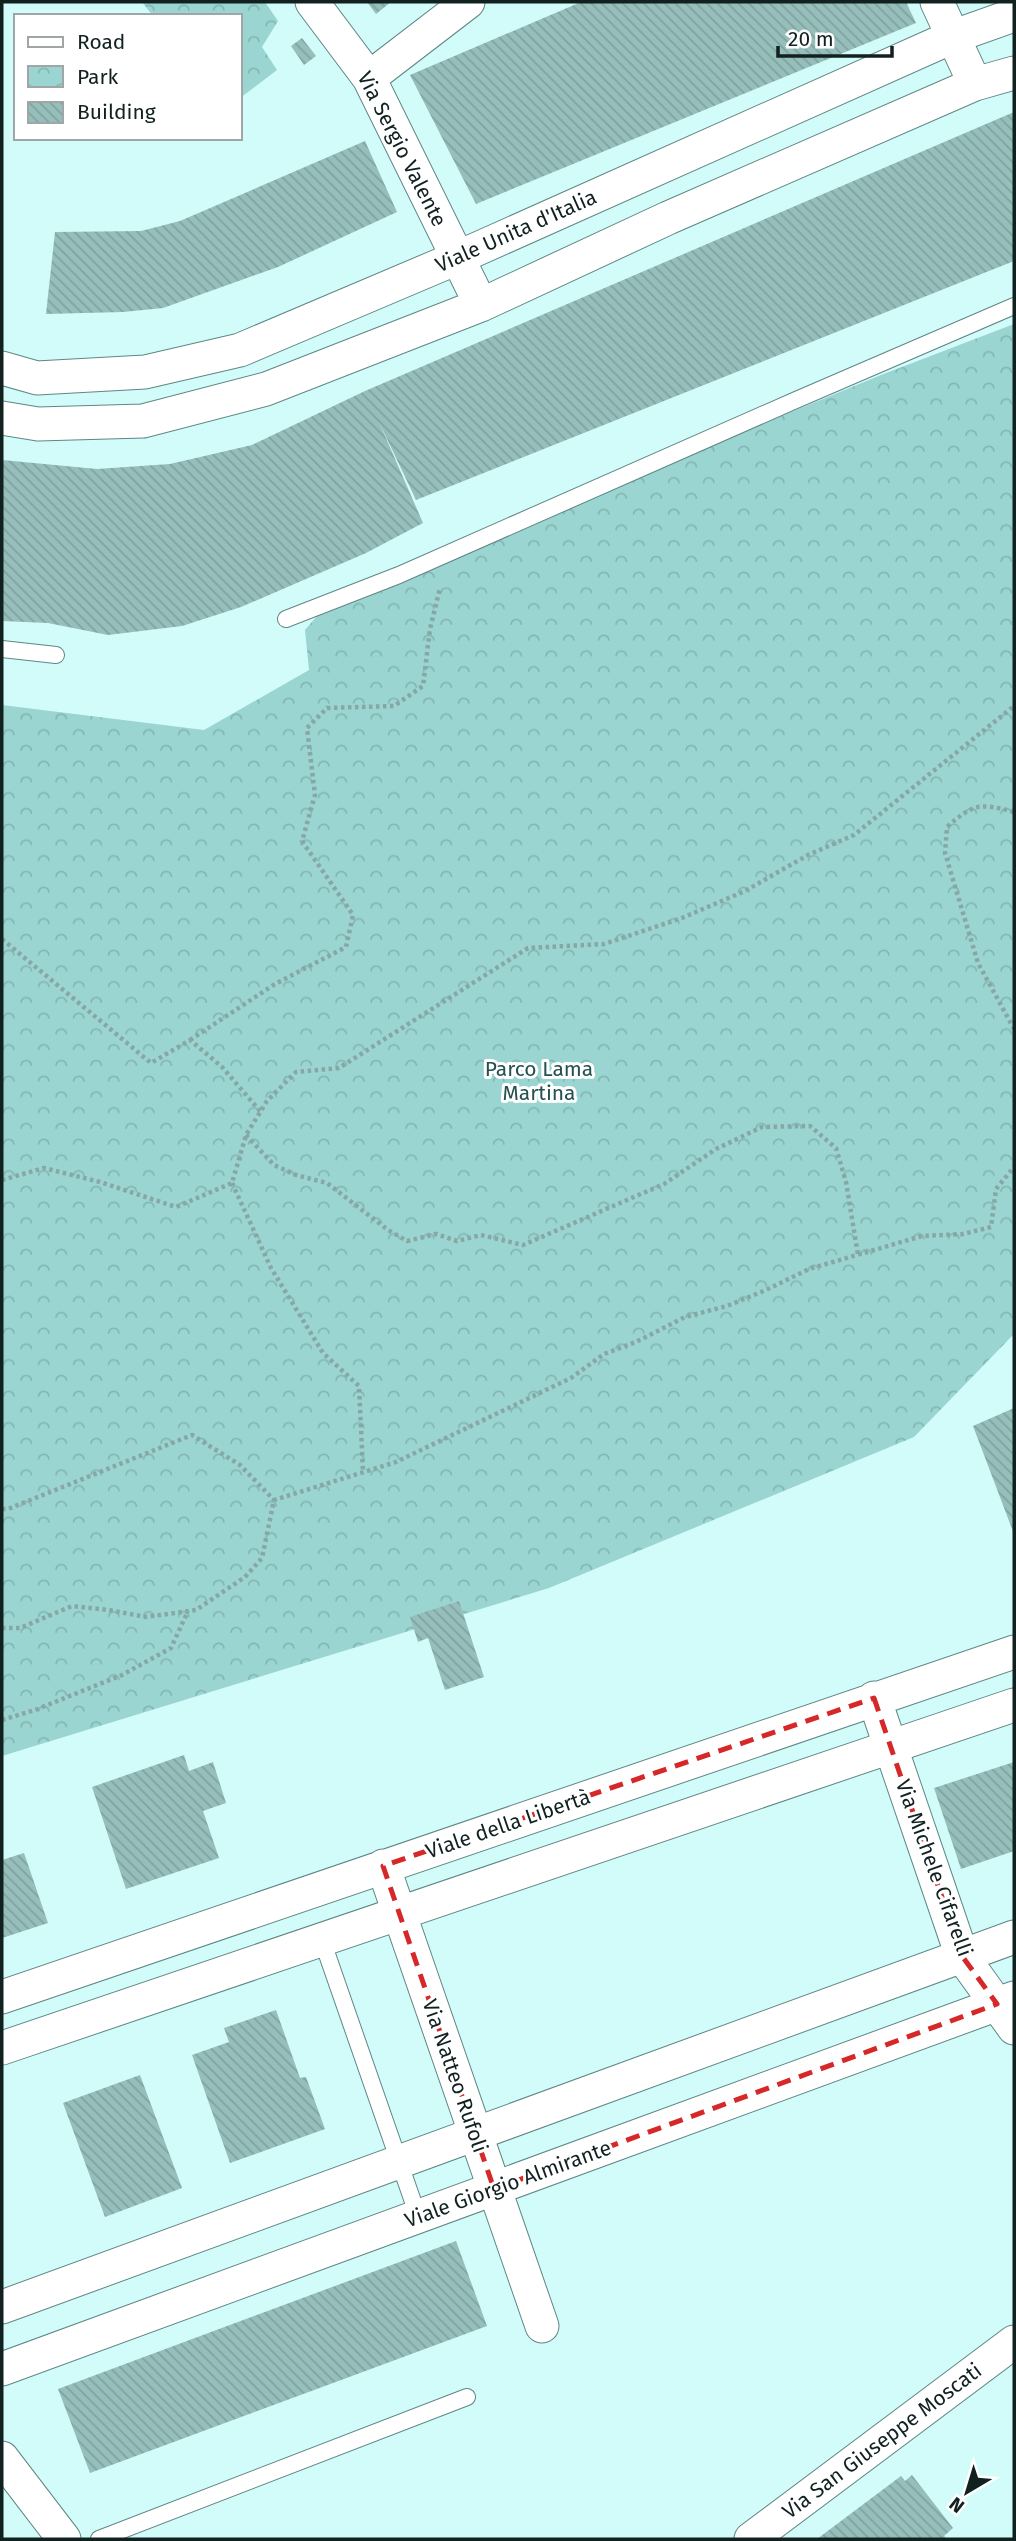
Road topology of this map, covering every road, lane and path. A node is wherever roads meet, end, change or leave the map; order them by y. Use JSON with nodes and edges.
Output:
{"nodes":[{"id":1,"x":312,"y":2,"type":"edge"},
{"id":2,"x":468,"y":2,"type":"edge"},
{"id":3,"x":937,"y":2,"type":"edge"},
{"id":4,"x":1014,"y":15,"type":"edge"},
{"id":5,"x":952,"y":37,"type":"junction"},
{"id":6,"x":1014,"y":73,"type":"edge"},
{"id":7,"x":369,"y":78,"type":"junction"},
{"id":8,"x":975,"y":84,"type":"junction"},
{"id":9,"x":457,"y":258,"type":"junction"},
{"id":10,"x":481,"y":305,"type":"junction"},
{"id":11,"x":1014,"y":306,"type":"edge"},
{"id":12,"x":2,"y":368,"type":"edge"},
{"id":13,"x":2,"y":418,"type":"edge"},
{"id":14,"x":442,"y":583,"type":"dead end"},
{"id":15,"x":286,"y":620,"type":"dead end"},
{"id":16,"x":2,"y":649,"type":"edge"},
{"id":17,"x":56,"y":655,"type":"dead end"},
{"id":18,"x":1014,"y":706,"type":"edge"},
{"id":19,"x":1014,"y":812,"type":"edge"},
{"id":20,"x":2,"y":939,"type":"edge"},
{"id":21,"x":1014,"y":1030,"type":"edge"},
{"id":22,"x":190,"y":1040,"type":"junction"},
{"id":23,"x":260,"y":1111,"type":"junction"},
{"id":24,"x":246,"y":1135,"type":"junction"},
{"id":25,"x":1014,"y":1167,"type":"edge"},
{"id":26,"x":2,"y":1180,"type":"edge"},
{"id":27,"x":232,"y":1183,"type":"junction"},
{"id":28,"x":858,"y":1255,"type":"junction"},
{"id":29,"x":363,"y":1471,"type":"junction"},
{"id":30,"x":274,"y":1500,"type":"junction"},
{"id":31,"x":2,"y":1509,"type":"edge"},
{"id":32,"x":188,"y":1611,"type":"junction"},
{"id":33,"x":2,"y":1628,"type":"edge"},
{"id":34,"x":1014,"y":1652,"type":"edge"},
{"id":35,"x":874,"y":1698,"type":"junction"},
{"id":36,"x":1014,"y":1705,"type":"edge"},
{"id":37,"x":2,"y":1720,"type":"edge"},
{"id":38,"x":891,"y":1747,"type":"junction"},
{"id":39,"x":383,"y":1866,"type":"junction"},
{"id":40,"x":399,"y":1914,"type":"junction"},
{"id":41,"x":1014,"y":1937,"type":"edge"},
{"id":42,"x":322,"y":1940,"type":"junction"},
{"id":43,"x":962,"y":1956,"type":"junction"},
{"id":44,"x":2,"y":1997,"type":"edge"},
{"id":45,"x":1009,"y":2010,"type":"edge"},
{"id":46,"x":2,"y":2048,"type":"edge"},
{"id":47,"x":474,"y":2134,"type":"junction"},
{"id":48,"x":400,"y":2161,"type":"junction"},
{"id":49,"x":494,"y":2189,"type":"junction"},
{"id":50,"x":418,"y":2216,"type":"junction"},
{"id":51,"x":2,"y":2307,"type":"edge"},
{"id":52,"x":542,"y":2326,"type":"dead end"},
{"id":53,"x":1014,"y":2342,"type":"edge"},
{"id":54,"x":2,"y":2369,"type":"edge"},
{"id":55,"x":467,"y":2397,"type":"dead end"},
{"id":56,"x":2,"y":2458,"type":"edge"},
{"id":57,"x":64,"y":2539,"type":"edge"},
{"id":58,"x":99,"y":2539,"type":"edge"},
{"id":59,"x":751,"y":2539,"type":"edge"}],
"edges":[{"from":1,"to":7,"type":"street","name":"Via Sergio Valente"},
{"from":2,"to":7,"type":"street"},
{"from":3,"to":5,"type":"street"},
{"from":4,"to":5,"type":"street","name":"Viale Unita d'Italia"},
{"from":5,"to":8,"type":"street"},
{"from":5,"to":9,"type":"street","name":"Viale Unita d'Italia"},
{"from":6,"to":8,"type":"street"},
{"from":7,"to":9,"type":"street","name":"Via Sergio Valente"},
{"from":8,"to":10,"type":"street"},
{"from":9,"to":10,"type":"street","name":"Via Sergio Valente"},
{"from":9,"to":12,"type":"street","name":"Viale Unita d'Italia"},
{"from":10,"to":13,"type":"street"},
{"from":11,"to":15,"type":"lane"},
{"from":14,"to":22,"type":"path"},
{"from":16,"to":17,"type":"lane"},
{"from":18,"to":23,"type":"path"},
{"from":19,"to":21,"type":"path"},
{"from":20,"to":22,"type":"path"},
{"from":22,"to":23,"type":"path"},
{"from":23,"to":24,"type":"path"},
{"from":24,"to":27,"type":"path"},
{"from":24,"to":28,"type":"path"},
{"from":25,"to":28,"type":"path"},
{"from":26,"to":27,"type":"path"},
{"from":27,"to":29,"type":"path"},
{"from":28,"to":29,"type":"path"},
{"from":29,"to":30,"type":"path"},
{"from":30,"to":31,"type":"path"},
{"from":30,"to":32,"type":"path"},
{"from":32,"to":33,"type":"path"},
{"from":32,"to":37,"type":"path"},
{"from":34,"to":35,"type":"street","name":"Viale della Libertà"},
{"from":35,"to":38,"type":"street","name":"Via Michele Cifarelli"},
{"from":35,"to":39,"type":"street","name":"Viale della Libertà"},
{"from":36,"to":38,"type":"street"},
{"from":38,"to":40,"type":"street"},
{"from":38,"to":43,"type":"street","name":"Via Michele Cifarelli"},
{"from":39,"to":40,"type":"street","name":"Via Natteo Rufoli"},
{"from":39,"to":44,"type":"street","name":"Viale della Libertà"},
{"from":40,"to":42,"type":"street"},
{"from":40,"to":47,"type":"street","name":"Via Natteo Rufoli"},
{"from":41,"to":43,"type":"street"},
{"from":42,"to":46,"type":"street"},
{"from":42,"to":48,"type":"lane"},
{"from":43,"to":45,"type":"street","name":"Via Michele Cifarelli"},
{"from":43,"to":47,"type":"street"},
{"from":45,"to":49,"type":"street","name":"Viale Giorgio Almirante"},
{"from":47,"to":48,"type":"street"},
{"from":47,"to":49,"type":"street","name":"Via Natteo Rufoli"},
{"from":48,"to":50,"type":"lane"},
{"from":48,"to":51,"type":"street"},
{"from":49,"to":50,"type":"street","name":"Viale Giorgio Almirante"},
{"from":49,"to":52,"type":"street","name":"Via Natteo Rufoli"},
{"from":50,"to":54,"type":"street","name":"Viale Giorgio Almirante"},
{"from":53,"to":59,"type":"street","name":"Via San Giuseppe Moscati"},
{"from":55,"to":58,"type":"lane"},
{"from":56,"to":57,"type":"street"}]}
